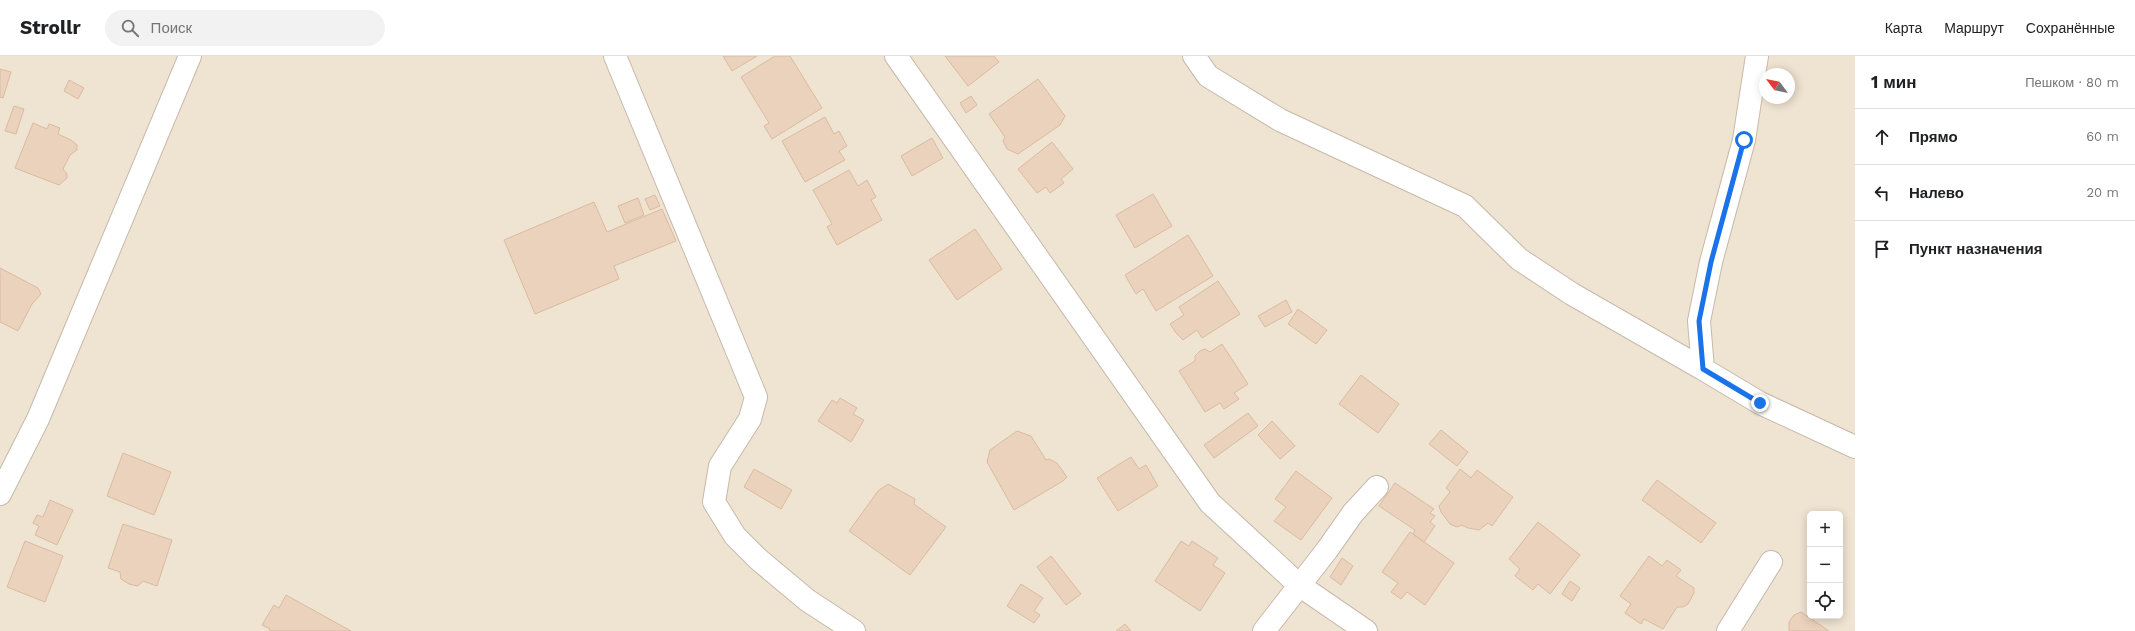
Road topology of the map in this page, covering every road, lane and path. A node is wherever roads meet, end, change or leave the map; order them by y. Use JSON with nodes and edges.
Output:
{"nodes":[{"id":1,"x":190,"y":56,"type":"edge"},
{"id":2,"x":615,"y":56,"type":"edge"},
{"id":3,"x":896,"y":56,"type":"edge"},
{"id":4,"x":1194,"y":56,"type":"edge"},
{"id":5,"x":1757,"y":56,"type":"edge"},
{"id":6,"x":1703,"y":369,"type":"junction"},
{"id":7,"x":1855,"y":447,"type":"edge"},
{"id":8,"x":1377,"y":487,"type":"dead end"},
{"id":9,"x":0,"y":494,"type":"edge"},
{"id":10,"x":1771,"y":562,"type":"dead end"},
{"id":11,"x":1299,"y":585,"type":"junction"},
{"id":12,"x":854,"y":631,"type":"edge"},
{"id":13,"x":1264,"y":631,"type":"edge"},
{"id":14,"x":1366,"y":631,"type":"edge"},
{"id":15,"x":1728,"y":631,"type":"edge"}],
"edges":[{"from":1,"to":9,"type":"street"},
{"from":2,"to":12,"type":"street"},
{"from":3,"to":11,"type":"street"},
{"from":4,"to":6,"type":"street"},
{"from":5,"to":6,"type":"street"},
{"from":6,"to":7,"type":"street"},
{"from":8,"to":11,"type":"street"},
{"from":10,"to":15,"type":"street"},
{"from":11,"to":13,"type":"street"},
{"from":11,"to":14,"type":"street"}]}
